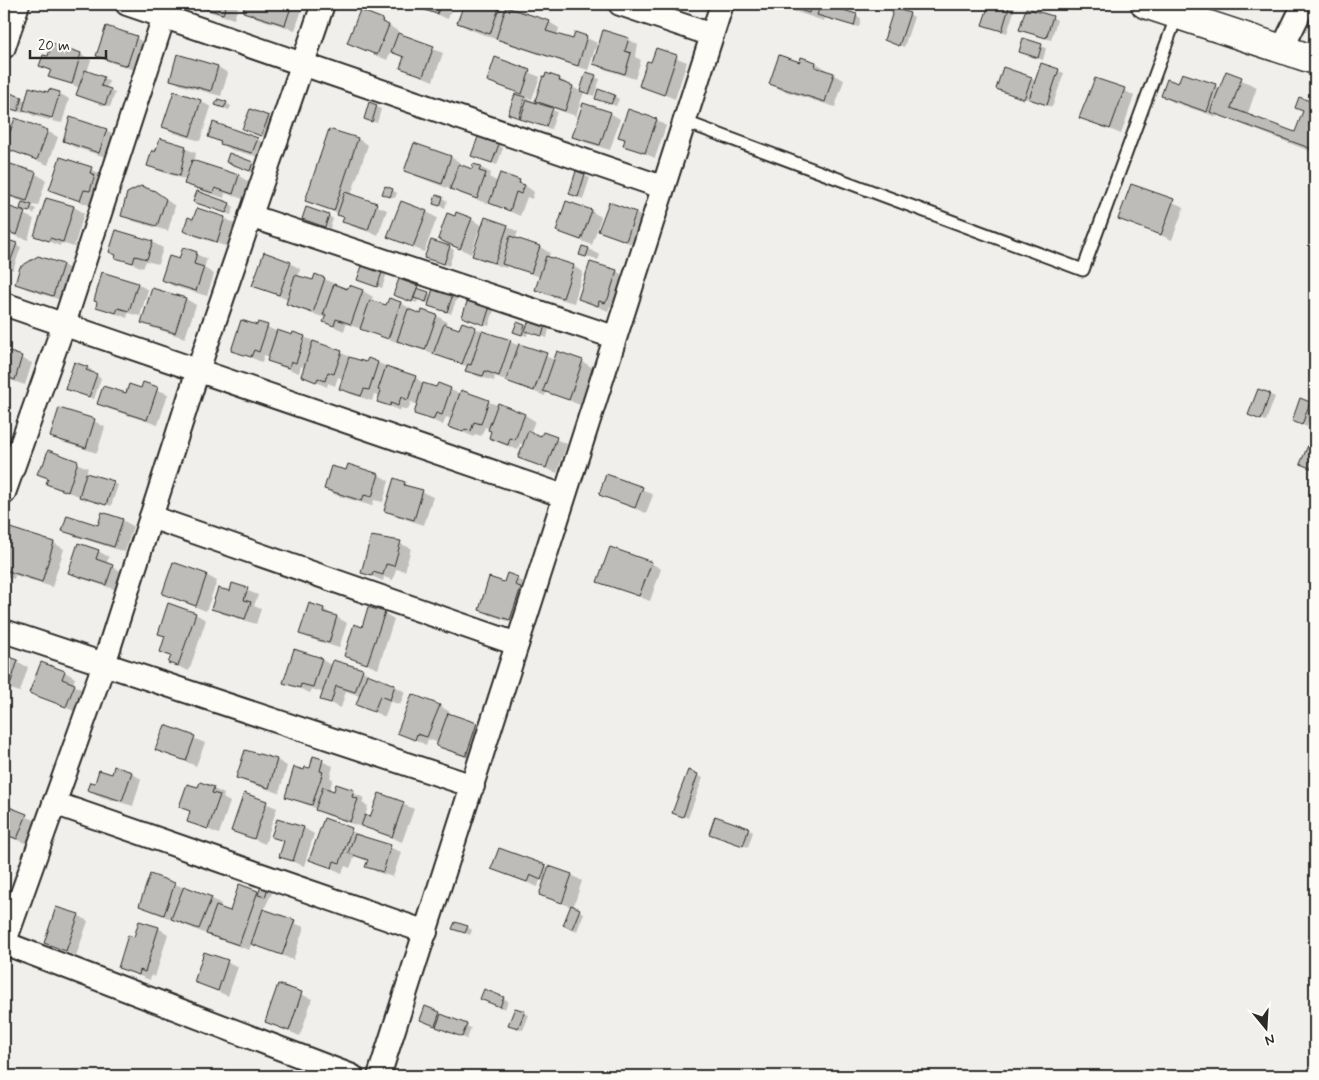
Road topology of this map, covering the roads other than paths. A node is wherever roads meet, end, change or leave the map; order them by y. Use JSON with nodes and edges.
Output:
{"nodes":[{"id":1,"x":18,"y":4,"type":"edge"},
{"id":2,"x":127,"y":4,"type":"edge"},
{"id":3,"x":322,"y":4,"type":"edge"},
{"id":4,"x":620,"y":4,"type":"edge"},
{"id":5,"x":722,"y":4,"type":"edge"},
{"id":6,"x":1145,"y":4,"type":"edge"},
{"id":7,"x":1304,"y":4,"type":"edge"},
{"id":8,"x":165,"y":10,"type":"edge"},
{"id":9,"x":1177,"y":14,"type":"junction"},
{"id":10,"x":712,"y":35,"type":"junction"},
{"id":11,"x":4,"y":47,"type":"edge"},
{"id":12,"x":1282,"y":49,"type":"junction"},
{"id":13,"x":1315,"y":60,"type":"edge"},
{"id":14,"x":302,"y":63,"type":"junction"},
{"id":15,"x":683,"y":121,"type":"junction"},
{"id":16,"x":662,"y":187,"type":"junction"},
{"id":17,"x":250,"y":216,"type":"junction"},
{"id":18,"x":4,"y":304,"type":"edge"},
{"id":19,"x":64,"y":324,"type":"junction"},
{"id":20,"x":614,"y":337,"type":"junction"},
{"id":21,"x":198,"y":370,"type":"junction"},
{"id":22,"x":4,"y":493,"type":"edge"},
{"id":23,"x":564,"y":496,"type":"junction"},
{"id":24,"x":151,"y":517,"type":"junction"},
{"id":25,"x":4,"y":631,"type":"edge"},
{"id":26,"x":517,"y":644,"type":"junction"},
{"id":27,"x":104,"y":664,"type":"junction"},
{"id":28,"x":472,"y":786,"type":"junction"},
{"id":29,"x":54,"y":803,"type":"junction"},
{"id":30,"x":426,"y":932,"type":"junction"},
{"id":31,"x":4,"y":944,"type":"edge"},
{"id":32,"x":352,"y":1076,"type":"edge"},
{"id":33,"x":379,"y":1076,"type":"edge"}],
"edges":[{"from":1,"to":11,"type":"street"},
{"from":2,"to":8,"type":"street"},
{"from":3,"to":14,"type":"street"},
{"from":4,"to":10,"type":"street"},
{"from":5,"to":10,"type":"street"},
{"from":6,"to":9,"type":"street"},
{"from":7,"to":12,"type":"street"},
{"from":8,"to":14,"type":"street"},
{"from":8,"to":19,"type":"street"},
{"from":9,"to":12,"type":"street"},
{"from":9,"to":15,"type":"lane"},
{"from":10,"to":15,"type":"street"},
{"from":12,"to":13,"type":"street"},
{"from":14,"to":16,"type":"street"},
{"from":14,"to":17,"type":"street"},
{"from":15,"to":16,"type":"street"},
{"from":16,"to":20,"type":"street"},
{"from":17,"to":20,"type":"street"},
{"from":17,"to":21,"type":"street"},
{"from":18,"to":19,"type":"street"},
{"from":19,"to":21,"type":"street"},
{"from":19,"to":22,"type":"street"},
{"from":20,"to":23,"type":"street"},
{"from":21,"to":23,"type":"street"},
{"from":21,"to":24,"type":"street"},
{"from":23,"to":26,"type":"street"},
{"from":24,"to":26,"type":"street"},
{"from":24,"to":27,"type":"street"},
{"from":25,"to":27,"type":"street"},
{"from":26,"to":28,"type":"street"},
{"from":27,"to":28,"type":"street"},
{"from":27,"to":29,"type":"street"},
{"from":28,"to":30,"type":"street"},
{"from":29,"to":30,"type":"street"},
{"from":29,"to":31,"type":"street"},
{"from":30,"to":33,"type":"street"},
{"from":31,"to":32,"type":"street"}]}
